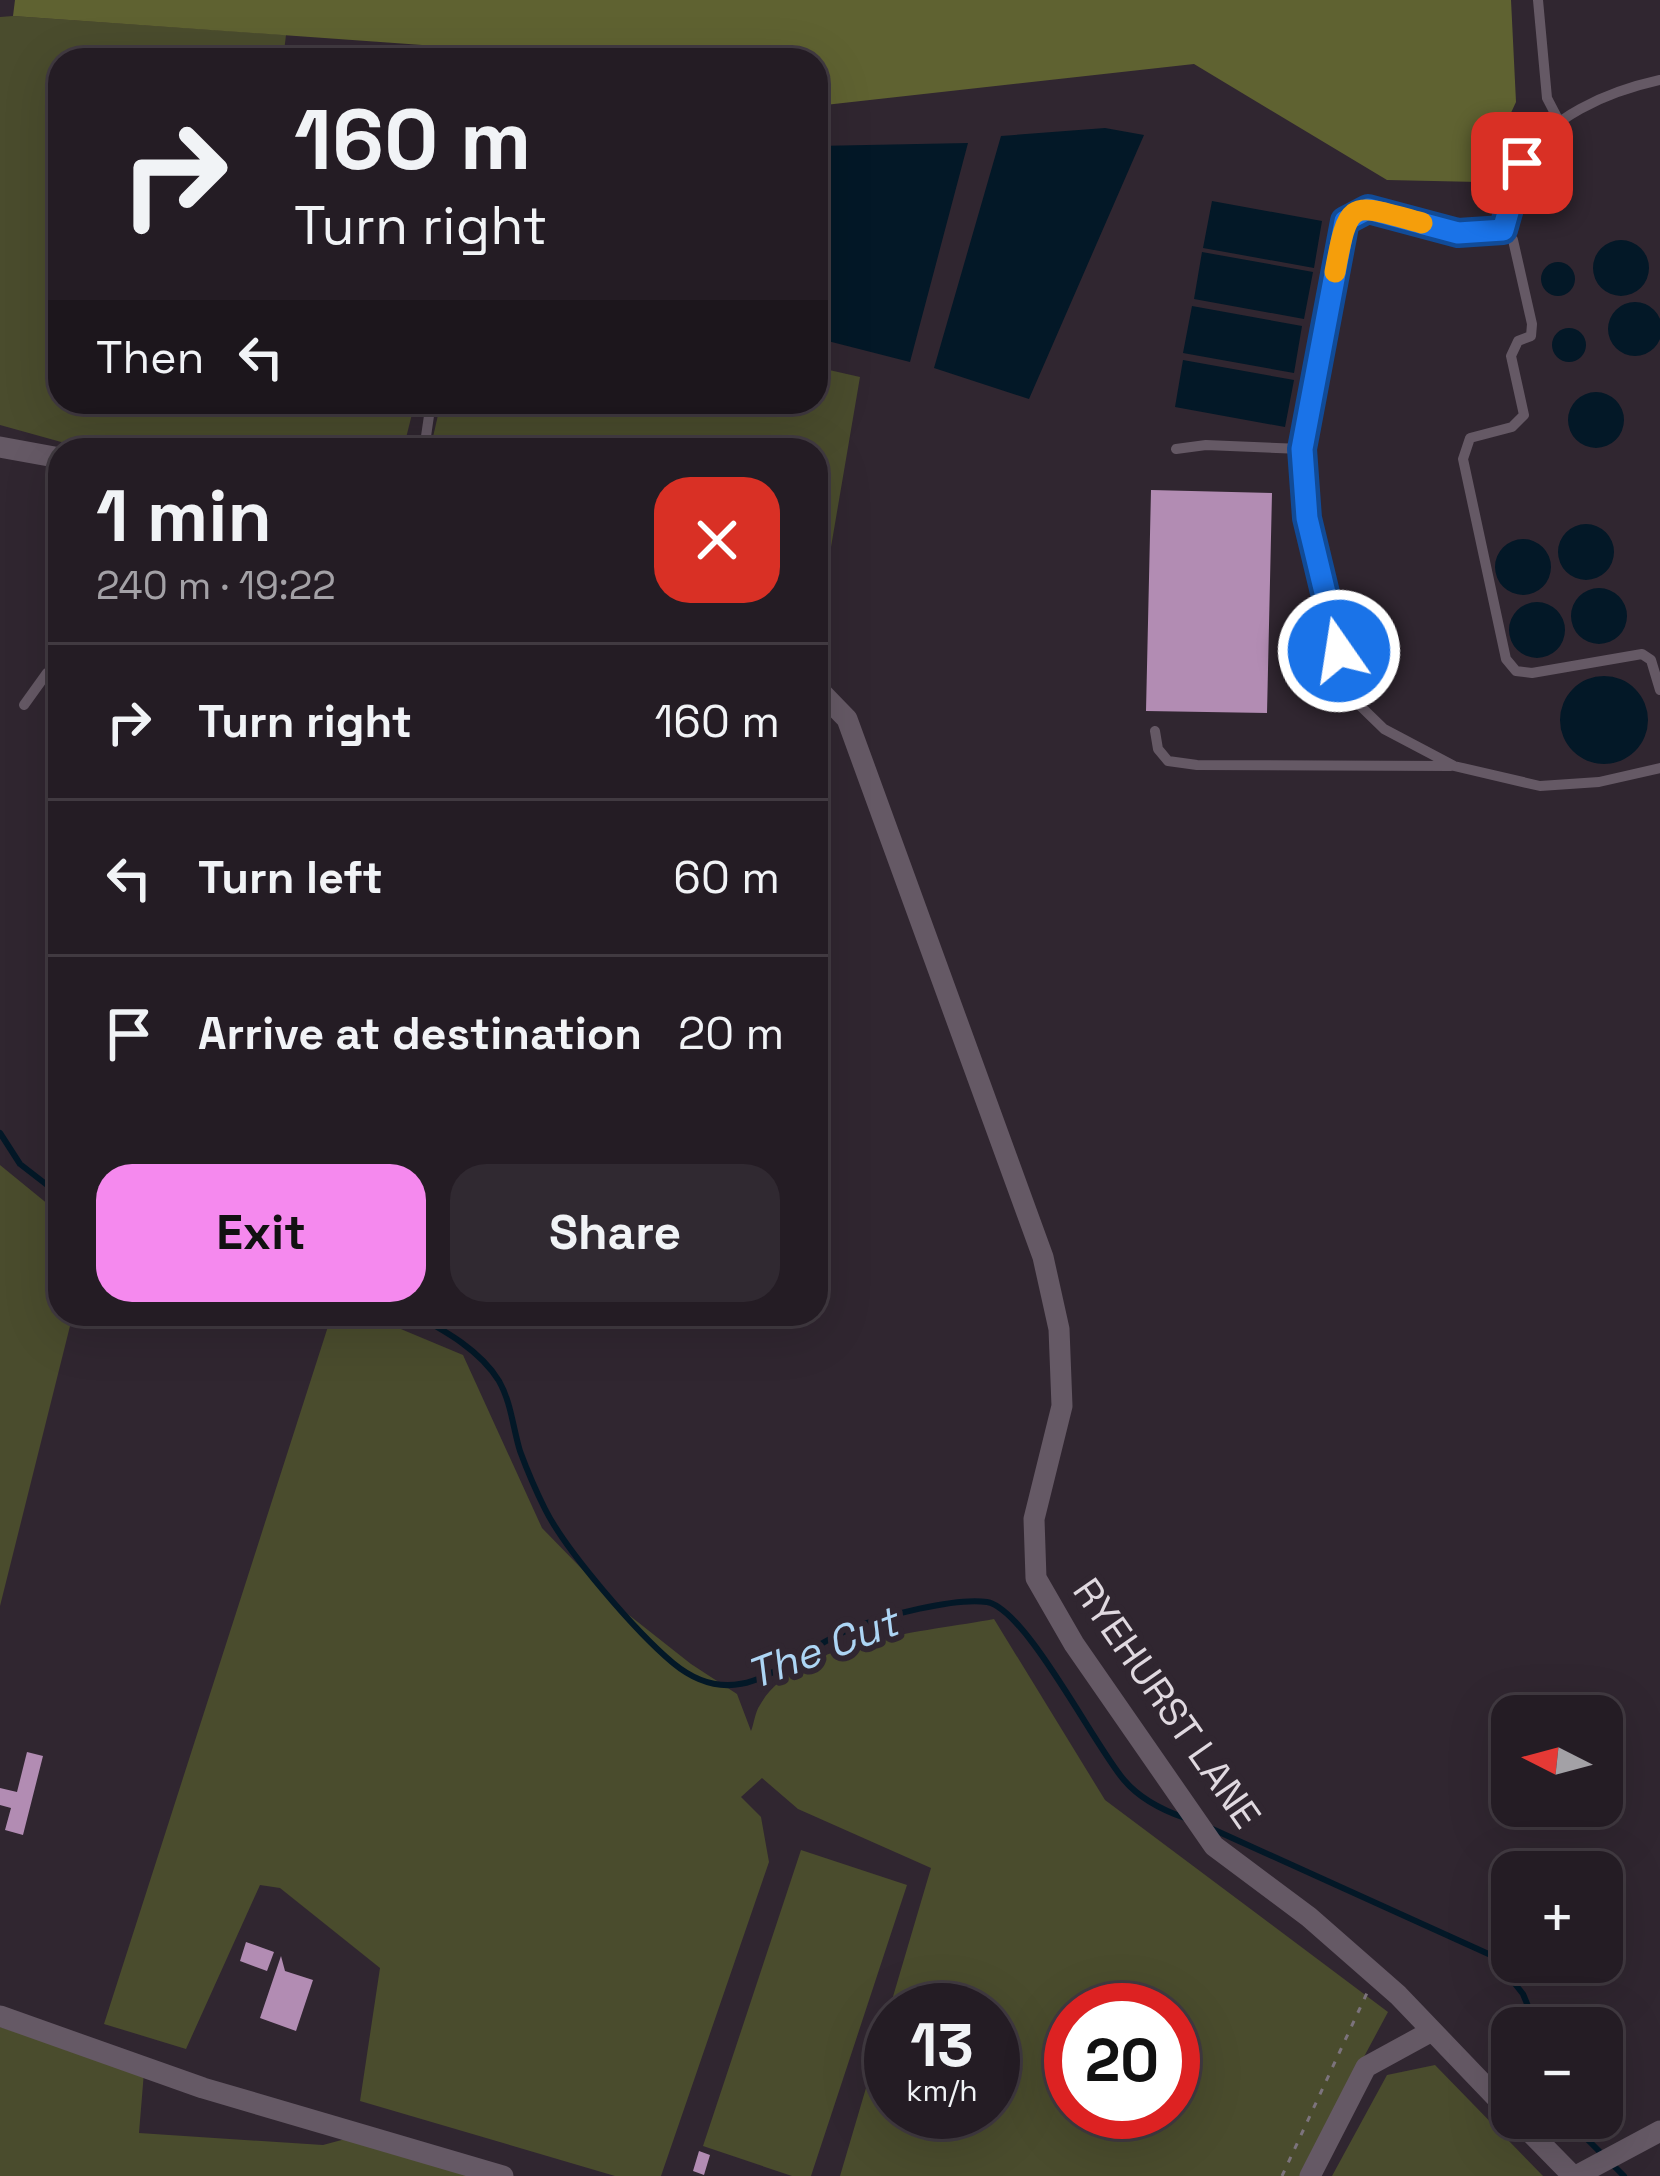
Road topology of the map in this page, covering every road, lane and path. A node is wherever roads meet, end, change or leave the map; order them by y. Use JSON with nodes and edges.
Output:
{"nodes":[{"id":1,"x":1538,"y":0,"type":"edge"},
{"id":2,"x":1660,"y":80,"type":"edge"},
{"id":3,"x":1560,"y":123,"type":"junction"},
{"id":4,"x":1503,"y":230,"type":"junction"},
{"id":5,"x":0,"y":447,"type":"edge"},
{"id":6,"x":1176,"y":448,"type":"dead end"},
{"id":7,"x":1302,"y":449,"type":"junction"},
{"id":8,"x":48,"y":456,"type":"edge"},
{"id":9,"x":48,"y":672,"type":"edge"},
{"id":10,"x":1660,"y":690,"type":"edge"},
{"id":11,"x":828,"y":699,"type":"edge"},
{"id":12,"x":24,"y":705,"type":"dead end"},
{"id":13,"x":1155,"y":730,"type":"dead end"},
{"id":14,"x":1454,"y":766,"type":"junction"},
{"id":15,"x":1660,"y":768,"type":"edge"},
{"id":16,"x":1377,"y":1976,"type":"junction"},
{"id":17,"x":0,"y":2016,"type":"edge"},
{"id":18,"x":1430,"y":2032,"type":"junction"},
{"id":19,"x":1491,"y":2093,"type":"edge"},
{"id":20,"x":1659,"y":2133,"type":"edge"},
{"id":21,"x":1541,"y":2139,"type":"edge"},
{"id":22,"x":1581,"y":2173,"type":"edge"},
{"id":23,"x":503,"y":2176,"type":"edge"},
{"id":24,"x":1282,"y":2176,"type":"edge"},
{"id":25,"x":1310,"y":2176,"type":"edge"}],
"edges":[{"from":1,"to":3,"type":"lane"},
{"from":2,"to":3,"type":"lane"},
{"from":3,"to":4,"type":"lane"},
{"from":4,"to":7,"type":"lane"},
{"from":4,"to":10,"type":"lane"},
{"from":5,"to":8,"type":"street"},
{"from":6,"to":7,"type":"lane"},
{"from":7,"to":14,"type":"lane"},
{"from":9,"to":12,"type":"lane"},
{"from":11,"to":16,"type":"street","name":"RYEHURST LANE"},
{"from":13,"to":14,"type":"lane"},
{"from":14,"to":15,"type":"lane"},
{"from":16,"to":18,"type":"street","name":"RYEHURST LANE"},
{"from":16,"to":24,"type":"path"},
{"from":17,"to":23,"type":"street"},
{"from":18,"to":19,"type":"street","name":"RYEHURST LANE"},
{"from":18,"to":25,"type":"street"},
{"from":20,"to":22,"type":"street"},
{"from":21,"to":22,"type":"street","name":"RYEHURST LANE"}]}
